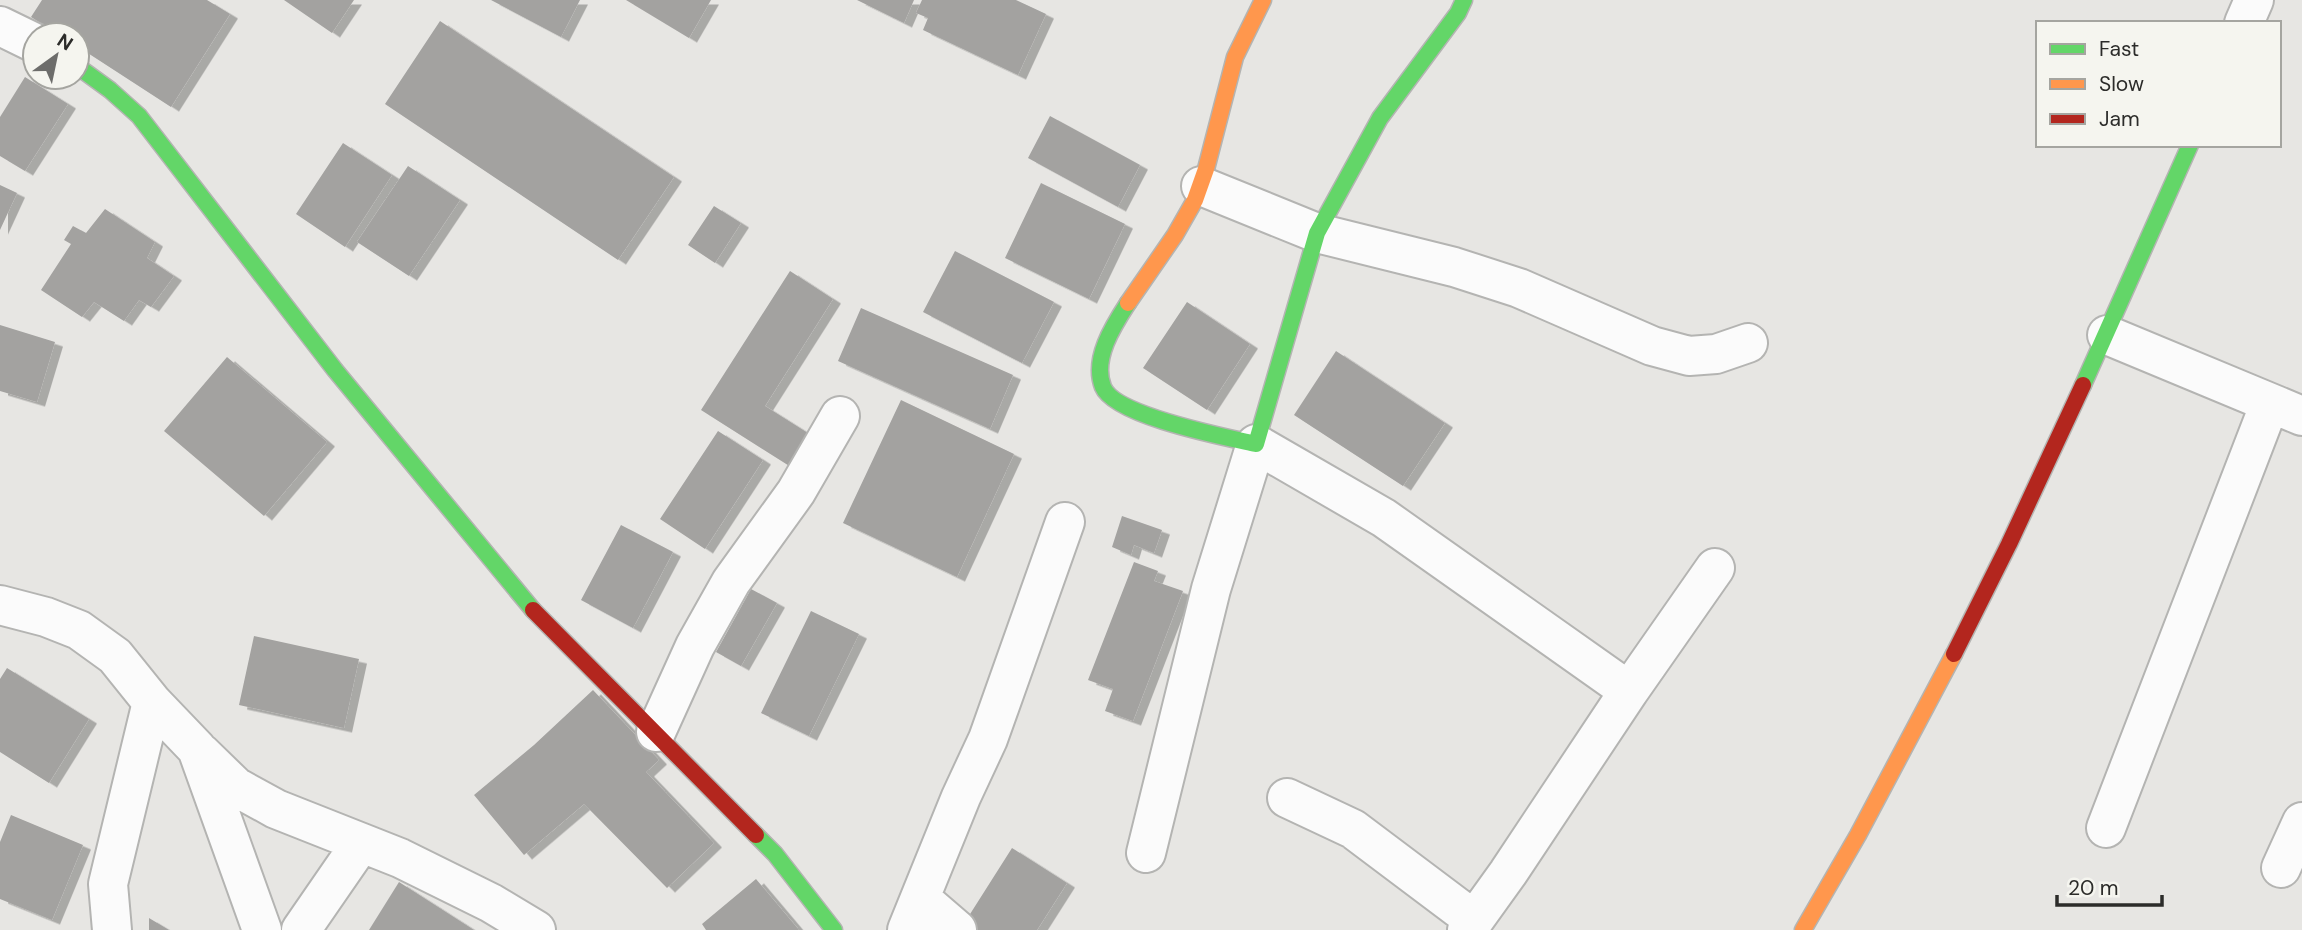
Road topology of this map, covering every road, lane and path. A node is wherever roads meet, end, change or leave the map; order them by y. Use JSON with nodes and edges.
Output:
{"nodes":[{"id":1,"x":1263,"y":0,"type":"edge"},
{"id":2,"x":1464,"y":0,"type":"edge"},
{"id":3,"x":2254,"y":0,"type":"edge"},
{"id":4,"x":2245,"y":21,"type":"edge"},
{"id":5,"x":0,"y":26,"type":"edge"},
{"id":6,"x":21,"y":36,"type":"edge"},
{"id":7,"x":91,"y":76,"type":"edge"},
{"id":8,"x":2189,"y":147,"type":"edge"},
{"id":9,"x":1201,"y":186,"type":"junction"},
{"id":10,"x":1317,"y":233,"type":"junction"},
{"id":11,"x":2106,"y":335,"type":"junction"},
{"id":12,"x":1748,"y":343,"type":"dead end"},
{"id":13,"x":2286,"y":409,"type":"edge"},
{"id":14,"x":840,"y":416,"type":"dead end"},
{"id":15,"x":1256,"y":444,"type":"junction"},
{"id":16,"x":1065,"y":522,"type":"dead end"},
{"id":17,"x":1715,"y":568,"type":"dead end"},
{"id":18,"x":0,"y":606,"type":"edge"},
{"id":19,"x":1629,"y":691,"type":"junction"},
{"id":20,"x":152,"y":702,"type":"junction"},
{"id":21,"x":656,"y":732,"type":"junction"},
{"id":22,"x":197,"y":749,"type":"junction"},
{"id":23,"x":1287,"y":798,"type":"dead end"},
{"id":24,"x":2302,"y":822,"type":"edge"},
{"id":25,"x":2106,"y":828,"type":"dead end"},
{"id":26,"x":360,"y":843,"type":"junction"},
{"id":27,"x":1146,"y":853,"type":"dead end"},
{"id":28,"x":2281,"y":869,"type":"dead end"},
{"id":29,"x":914,"y":915,"type":"edge"},
{"id":30,"x":1471,"y":925,"type":"edge"},
{"id":31,"x":112,"y":930,"type":"edge"},
{"id":32,"x":262,"y":930,"type":"edge"},
{"id":33,"x":301,"y":930,"type":"edge"},
{"id":34,"x":536,"y":930,"type":"edge"},
{"id":35,"x":834,"y":930,"type":"edge"},
{"id":36,"x":957,"y":930,"type":"edge"},
{"id":37,"x":1804,"y":930,"type":"edge"}],
"edges":[{"from":1,"to":9,"type":"street"},
{"from":2,"to":10,"type":"street"},
{"from":3,"to":4,"type":"street"},
{"from":5,"to":6,"type":"street"},
{"from":7,"to":21,"type":"street"},
{"from":8,"to":11,"type":"street"},
{"from":9,"to":10,"type":"street"},
{"from":9,"to":15,"type":"street"},
{"from":10,"to":12,"type":"street"},
{"from":10,"to":15,"type":"street"},
{"from":11,"to":13,"type":"street"},
{"from":11,"to":37,"type":"street"},
{"from":13,"to":25,"type":"street"},
{"from":14,"to":21,"type":"street"},
{"from":15,"to":19,"type":"street"},
{"from":15,"to":27,"type":"street"},
{"from":16,"to":29,"type":"street"},
{"from":17,"to":19,"type":"street"},
{"from":18,"to":20,"type":"street"},
{"from":19,"to":30,"type":"street"},
{"from":20,"to":22,"type":"street"},
{"from":20,"to":31,"type":"street"},
{"from":21,"to":35,"type":"street"},
{"from":22,"to":26,"type":"street"},
{"from":22,"to":32,"type":"street"},
{"from":23,"to":30,"type":"street"},
{"from":24,"to":28,"type":"street"},
{"from":26,"to":33,"type":"street"},
{"from":26,"to":34,"type":"street"},
{"from":29,"to":36,"type":"street"}]}
